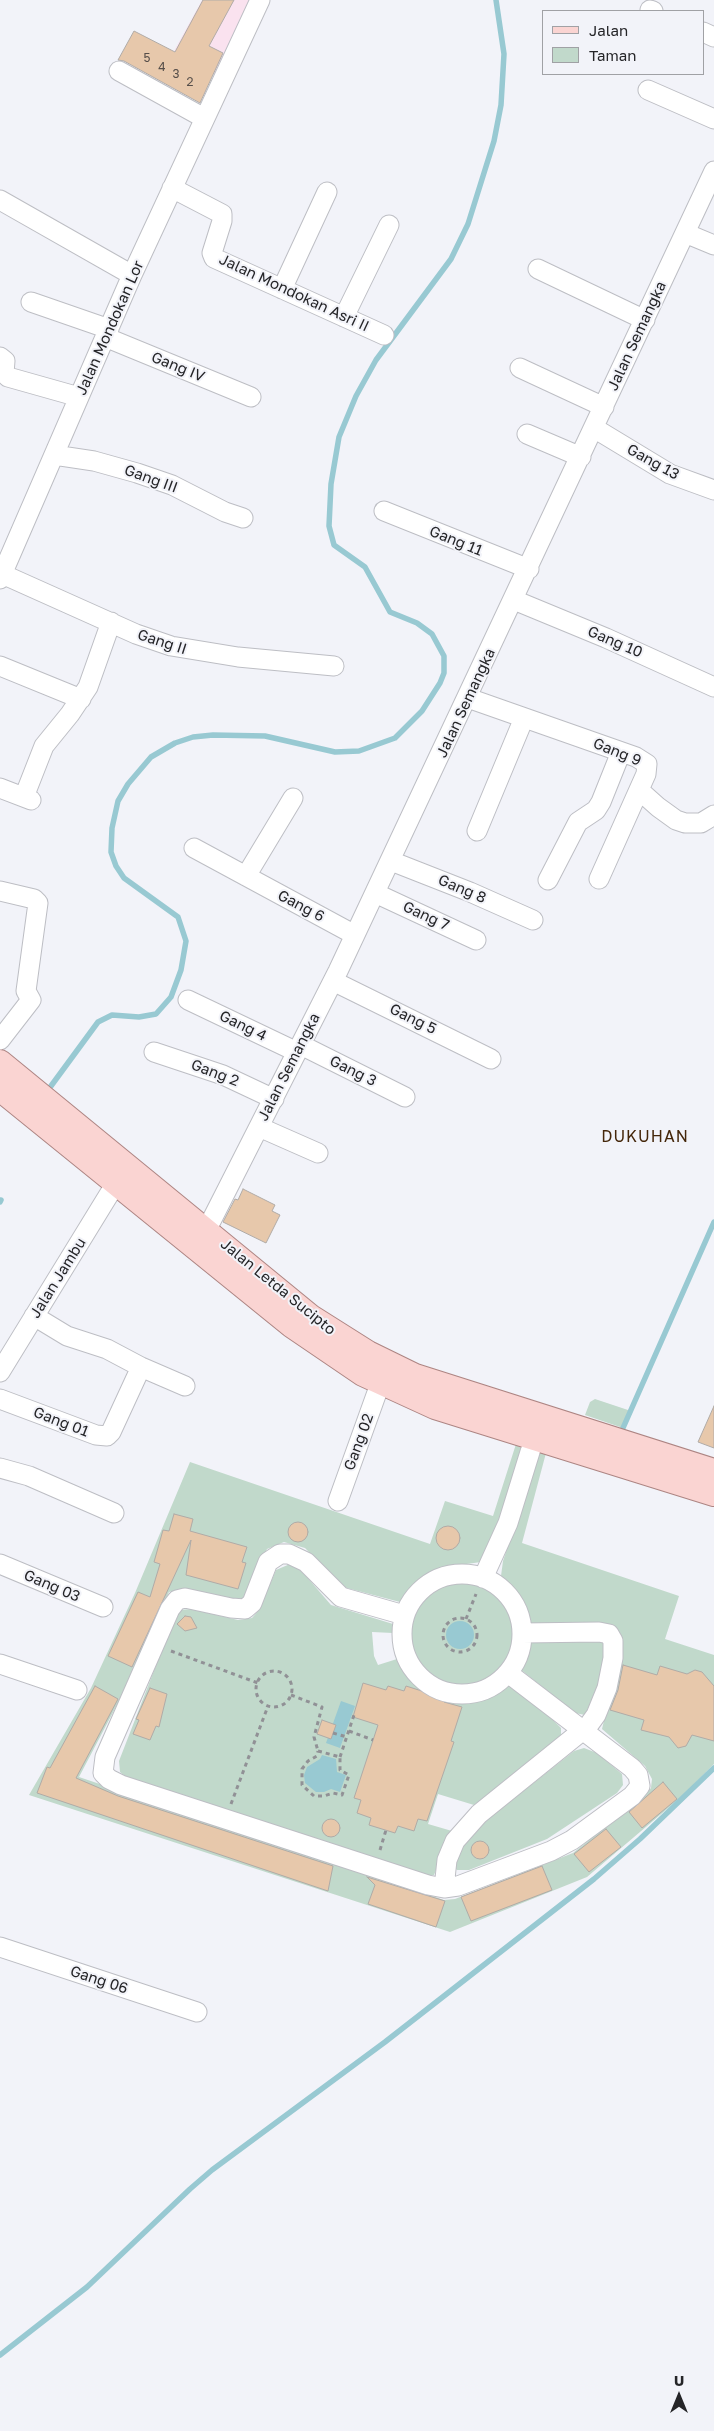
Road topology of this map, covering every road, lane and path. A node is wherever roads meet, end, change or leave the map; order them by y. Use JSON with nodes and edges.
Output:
{"nodes":[{"id":1,"x":260,"y":0,"type":"edge"},
{"id":2,"x":119,"y":71,"type":"dead end"},
{"id":3,"x":648,"y":90,"type":"dead end"},
{"id":4,"x":204,"y":118,"type":"junction"},
{"id":5,"x":714,"y":119,"type":"edge"},
{"id":6,"x":714,"y":171,"type":"edge"},
{"id":7,"x":172,"y":188,"type":"junction"},
{"id":8,"x":327,"y":192,"type":"dead end"},
{"id":9,"x":0,"y":200,"type":"edge"},
{"id":10,"x":389,"y":225,"type":"dead end"},
{"id":11,"x":685,"y":232,"type":"junction"},
{"id":12,"x":714,"y":245,"type":"edge"},
{"id":13,"x":538,"y":269,"type":"dead end"},
{"id":14,"x":132,"y":275,"type":"junction"},
{"id":15,"x":282,"y":288,"type":"junction"},
{"id":16,"x":32,"y":302,"type":"dead end"},
{"id":17,"x":344,"y":317,"type":"junction"},
{"id":18,"x":645,"y":320,"type":"junction"},
{"id":19,"x":107,"y":333,"type":"junction"},
{"id":20,"x":384,"y":335,"type":"dead end"},
{"id":21,"x":0,"y":357,"type":"edge"},
{"id":22,"x":520,"y":368,"type":"dead end"},
{"id":23,"x":79,"y":397,"type":"junction"},
{"id":24,"x":251,"y":397,"type":"dead end"},
{"id":25,"x":604,"y":407,"type":"junction"},
{"id":26,"x":594,"y":428,"type":"junction"},
{"id":27,"x":527,"y":434,"type":"dead end"},
{"id":28,"x":54,"y":455,"type":"junction"},
{"id":29,"x":581,"y":457,"type":"junction"},
{"id":30,"x":714,"y":490,"type":"edge"},
{"id":31,"x":384,"y":511,"type":"dead end"},
{"id":32,"x":244,"y":518,"type":"dead end"},
{"id":33,"x":7,"y":543,"type":"edge"},
{"id":34,"x":528,"y":569,"type":"junction"},
{"id":35,"x":1,"y":577,"type":"edge"},
{"id":36,"x":514,"y":600,"type":"junction"},
{"id":37,"x":111,"y":622,"type":"junction"},
{"id":38,"x":0,"y":666,"type":"edge"},
{"id":39,"x":334,"y":666,"type":"dead end"},
{"id":40,"x":714,"y":687,"type":"edge"},
{"id":41,"x":468,"y":698,"type":"junction"},
{"id":42,"x":81,"y":699,"type":"junction"},
{"id":43,"x":524,"y":718,"type":"junction"},
{"id":44,"x":621,"y":752,"type":"junction"},
{"id":45,"x":0,"y":788,"type":"edge"},
{"id":46,"x":639,"y":790,"type":"junction"},
{"id":47,"x":293,"y":798,"type":"dead end"},
{"id":48,"x":714,"y":815,"type":"edge"},
{"id":49,"x":477,"y":831,"type":"dead end"},
{"id":50,"x":194,"y":848,"type":"dead end"},
{"id":51,"x":391,"y":861,"type":"junction"},
{"id":52,"x":246,"y":876,"type":"junction"},
{"id":53,"x":599,"y":878,"type":"dead end"},
{"id":54,"x":548,"y":880,"type":"dead end"},
{"id":55,"x":0,"y":891,"type":"edge"},
{"id":56,"x":375,"y":893,"type":"junction"},
{"id":57,"x":533,"y":920,"type":"dead end"},
{"id":58,"x":355,"y":935,"type":"junction"},
{"id":59,"x":476,"y":940,"type":"dead end"},
{"id":60,"x":333,"y":981,"type":"junction"},
{"id":61,"x":188,"y":1000,"type":"dead end"},
{"id":62,"x":0,"y":1040,"type":"edge"},
{"id":63,"x":299,"y":1048,"type":"junction"},
{"id":64,"x":154,"y":1052,"type":"dead end"},
{"id":65,"x":491,"y":1059,"type":"dead end"},
{"id":66,"x":1,"y":1066,"type":"edge"},
{"id":67,"x":0,"y":1090,"type":"edge"},
{"id":68,"x":405,"y":1097,"type":"dead end"},
{"id":69,"x":274,"y":1099,"type":"junction"},
{"id":70,"x":259,"y":1127,"type":"junction"},
{"id":71,"x":318,"y":1153,"type":"dead end"},
{"id":72,"x":116,"y":1183,"type":"junction"},
{"id":73,"x":211,"y":1241,"type":"junction"},
{"id":74,"x":34,"y":1316,"type":"junction"},
{"id":75,"x":141,"y":1367,"type":"junction"},
{"id":76,"x":0,"y":1372,"type":"edge"},
{"id":77,"x":380,"y":1384,"type":"junction"},
{"id":78,"x":185,"y":1386,"type":"dead end"},
{"id":79,"x":0,"y":1399,"type":"edge"},
{"id":80,"x":539,"y":1415,"type":"junction"},
{"id":81,"x":534,"y":1439,"type":"junction"},
{"id":82,"x":0,"y":1468,"type":"edge"},
{"id":83,"x":714,"y":1470,"type":"edge"},
{"id":84,"x":714,"y":1494,"type":"edge"},
{"id":85,"x":338,"y":1501,"type":"dead end"},
{"id":86,"x":114,"y":1513,"type":"dead end"},
{"id":87,"x":0,"y":1564,"type":"edge"},
{"id":88,"x":483,"y":1578,"type":"junction"},
{"id":89,"x":103,"y":1607,"type":"dead end"},
{"id":90,"x":404,"y":1615,"type":"junction"},
{"id":91,"x":466,"y":1619,"type":"junction"},
{"id":92,"x":522,"y":1633,"type":"junction"},
{"id":93,"x":154,"y":1645,"type":"junction"},
{"id":94,"x":0,"y":1664,"type":"edge"},
{"id":95,"x":508,"y":1673,"type":"junction"},
{"id":96,"x":258,"y":1683,"type":"junction"},
{"id":97,"x":77,"y":1690,"type":"dead end"},
{"id":98,"x":291,"y":1695,"type":"junction"},
{"id":99,"x":268,"y":1706,"type":"junction"},
{"id":100,"x":354,"y":1715,"type":"dead end"},
{"id":101,"x":349,"y":1731,"type":"junction"},
{"id":102,"x":583,"y":1731,"type":"junction"},
{"id":103,"x":333,"y":1732,"type":"dead end"},
{"id":104,"x":346,"y":1737,"type":"junction"},
{"id":105,"x":373,"y":1740,"type":"dead end"},
{"id":106,"x":318,"y":1751,"type":"junction"},
{"id":107,"x":340,"y":1757,"type":"junction"},
{"id":108,"x":226,"y":1819,"type":"junction"},
{"id":109,"x":444,"y":1888,"type":"junction"},
{"id":110,"x":0,"y":1948,"type":"edge"},
{"id":111,"x":198,"y":2012,"type":"dead end"}],
"edges":[{"from":1,"to":4,"type":"street","name":"Jalan Mondokan Lor"},
{"from":2,"to":4,"type":"street"},
{"from":3,"to":5,"type":"street"},
{"from":4,"to":7,"type":"street","name":"Jalan Mondokan Lor"},
{"from":6,"to":11,"type":"street","name":"Jalan Semangka"},
{"from":7,"to":14,"type":"street","name":"Jalan Mondokan Lor"},
{"from":7,"to":15,"type":"street","name":"Jalan Mondokan Asri II"},
{"from":8,"to":15,"type":"street"},
{"from":9,"to":14,"type":"street"},
{"from":10,"to":17,"type":"street"},
{"from":11,"to":12,"type":"street"},
{"from":11,"to":18,"type":"street","name":"Jalan Semangka"},
{"from":13,"to":18,"type":"street"},
{"from":14,"to":19,"type":"street","name":"Jalan Mondokan Lor"},
{"from":15,"to":17,"type":"street","name":"Jalan Mondokan Asri II"},
{"from":16,"to":19,"type":"street","name":"Gang IV"},
{"from":17,"to":20,"type":"street","name":"Jalan Mondokan Asri II"},
{"from":18,"to":25,"type":"street","name":"Jalan Semangka"},
{"from":19,"to":23,"type":"street","name":"Jalan Mondokan Lor"},
{"from":19,"to":24,"type":"street","name":"Gang IV"},
{"from":21,"to":23,"type":"street"},
{"from":22,"to":25,"type":"street"},
{"from":23,"to":28,"type":"street","name":"Jalan Mondokan Lor"},
{"from":25,"to":26,"type":"street","name":"Jalan Semangka"},
{"from":26,"to":29,"type":"street","name":"Jalan Semangka"},
{"from":26,"to":30,"type":"street","name":"Gang 13"},
{"from":27,"to":29,"type":"street"},
{"from":28,"to":32,"type":"street","name":"Gang III"},
{"from":28,"to":33,"type":"street","name":"Jalan Mondokan Lor"},
{"from":29,"to":34,"type":"street","name":"Jalan Semangka"},
{"from":31,"to":34,"type":"street","name":"Gang 11"},
{"from":33,"to":35,"type":"street","name":"Jalan Mondokan Lor"},
{"from":34,"to":36,"type":"street","name":"Jalan Semangka"},
{"from":35,"to":37,"type":"street","name":"Gang II"},
{"from":36,"to":40,"type":"street","name":"Gang 10"},
{"from":36,"to":41,"type":"street","name":"Jalan Semangka"},
{"from":37,"to":39,"type":"street","name":"Gang II"},
{"from":37,"to":42,"type":"street"},
{"from":38,"to":42,"type":"street"},
{"from":41,"to":43,"type":"street","name":"Gang 9"},
{"from":41,"to":51,"type":"street","name":"Jalan Semangka"},
{"from":42,"to":45,"type":"street"},
{"from":43,"to":44,"type":"street","name":"Gang 9"},
{"from":43,"to":49,"type":"street"},
{"from":44,"to":46,"type":"street","name":"Gang 9"},
{"from":44,"to":54,"type":"street"},
{"from":46,"to":48,"type":"street"},
{"from":46,"to":53,"type":"street","name":"Gang 9"},
{"from":47,"to":52,"type":"street"},
{"from":50,"to":52,"type":"street","name":"Gang 6"},
{"from":51,"to":56,"type":"street","name":"Jalan Semangka"},
{"from":51,"to":57,"type":"street","name":"Gang 8"},
{"from":52,"to":58,"type":"street","name":"Gang 6"},
{"from":55,"to":62,"type":"street"},
{"from":56,"to":58,"type":"street","name":"Jalan Semangka"},
{"from":56,"to":59,"type":"street","name":"Gang 7"},
{"from":58,"to":60,"type":"street","name":"Jalan Semangka"},
{"from":60,"to":63,"type":"street","name":"Jalan Semangka"},
{"from":60,"to":65,"type":"street","name":"Gang 5"},
{"from":61,"to":63,"type":"street","name":"Gang 4"},
{"from":63,"to":68,"type":"street","name":"Gang 3"},
{"from":63,"to":69,"type":"street","name":"Jalan Semangka"},
{"from":64,"to":69,"type":"street","name":"Gang 2"},
{"from":66,"to":73,"type":"main road","name":"Jalan Letda Sucipto"},
{"from":67,"to":72,"type":"main road","name":"Jalan Letda Sucipto"},
{"from":69,"to":70,"type":"street","name":"Jalan Semangka"},
{"from":70,"to":71,"type":"street"},
{"from":70,"to":73,"type":"street","name":"Jalan Semangka"},
{"from":72,"to":73,"type":"main road","name":"Jalan Letda Sucipto"},
{"from":72,"to":74,"type":"street","name":"Jalan Jambu"},
{"from":73,"to":77,"type":"main road","name":"Jalan Letda Sucipto"},
{"from":73,"to":80,"type":"main road","name":"Jalan Letda Sucipto"},
{"from":74,"to":75,"type":"street"},
{"from":74,"to":76,"type":"street","name":"Jalan Jambu"},
{"from":75,"to":78,"type":"street"},
{"from":75,"to":79,"type":"street","name":"Gang 01"},
{"from":77,"to":81,"type":"main road","name":"Jalan Letda Sucipto"},
{"from":77,"to":85,"type":"street","name":"Gang 02"},
{"from":80,"to":81,"type":"main road"},
{"from":80,"to":83,"type":"main road","name":"Jalan Letda Sucipto"},
{"from":81,"to":84,"type":"main road","name":"Jalan Letda Sucipto"},
{"from":81,"to":88,"type":"street"},
{"from":82,"to":86,"type":"street"},
{"from":87,"to":89,"type":"street","name":"Gang 03"},
{"from":88,"to":90,"type":"street"},
{"from":88,"to":91,"type":"path"},
{"from":88,"to":92,"type":"street"},
{"from":90,"to":93,"type":"street"},
{"from":90,"to":95,"type":"street"},
{"from":91,"to":91,"type":"path"},
{"from":92,"to":95,"type":"street"},
{"from":92,"to":102,"type":"street"},
{"from":93,"to":96,"type":"path"},
{"from":93,"to":108,"type":"street"},
{"from":94,"to":97,"type":"street"},
{"from":95,"to":102,"type":"street"},
{"from":96,"to":98,"type":"path"},
{"from":96,"to":99,"type":"path"},
{"from":98,"to":99,"type":"path"},
{"from":98,"to":106,"type":"path"},
{"from":99,"to":108,"type":"path"},
{"from":100,"to":101,"type":"path"},
{"from":101,"to":104,"type":"path"},
{"from":101,"to":105,"type":"path"},
{"from":102,"to":109,"type":"street"},
{"from":102,"to":109,"type":"street"},
{"from":103,"to":104,"type":"path"},
{"from":104,"to":107,"type":"path"},
{"from":106,"to":107,"type":"path"},
{"from":106,"to":107,"type":"path"},
{"from":108,"to":109,"type":"street"},
{"from":110,"to":111,"type":"street","name":"Gang 06"}]}
